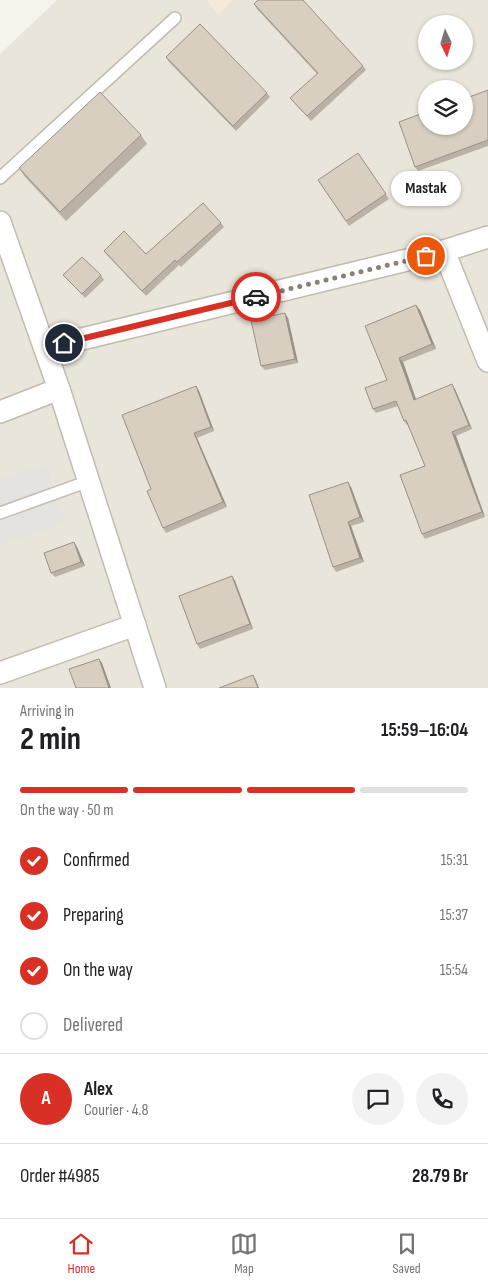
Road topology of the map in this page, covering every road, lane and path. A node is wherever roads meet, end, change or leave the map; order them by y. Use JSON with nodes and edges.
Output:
{"nodes":[{"id":1,"x":175,"y":18,"type":"dead end"},
{"id":2,"x":0,"y":178,"type":"edge"},
{"id":3,"x":0,"y":222,"type":"edge"},
{"id":4,"x":488,"y":237,"type":"edge"},
{"id":5,"x":444,"y":251,"type":"junction"},
{"id":6,"x":45,"y":348,"type":"junction"},
{"id":7,"x":488,"y":361,"type":"edge"},
{"id":8,"x":60,"y":390,"type":"junction"},
{"id":9,"x":0,"y":412,"type":"edge"},
{"id":10,"x":89,"y":481,"type":"junction"},
{"id":11,"x":0,"y":513,"type":"edge"},
{"id":12,"x":135,"y":625,"type":"junction"},
{"id":13,"x":0,"y":674,"type":"edge"},
{"id":14,"x":155,"y":688,"type":"edge"}],
"edges":[{"from":1,"to":2,"type":"lane"},
{"from":3,"to":6,"type":"street"},
{"from":4,"to":5,"type":"street"},
{"from":5,"to":6,"type":"street"},
{"from":5,"to":7,"type":"street"},
{"from":6,"to":8,"type":"street"},
{"from":8,"to":9,"type":"street"},
{"from":8,"to":10,"type":"street"},
{"from":10,"to":11,"type":"lane"},
{"from":10,"to":12,"type":"street"},
{"from":12,"to":13,"type":"street"},
{"from":12,"to":14,"type":"street"}]}
